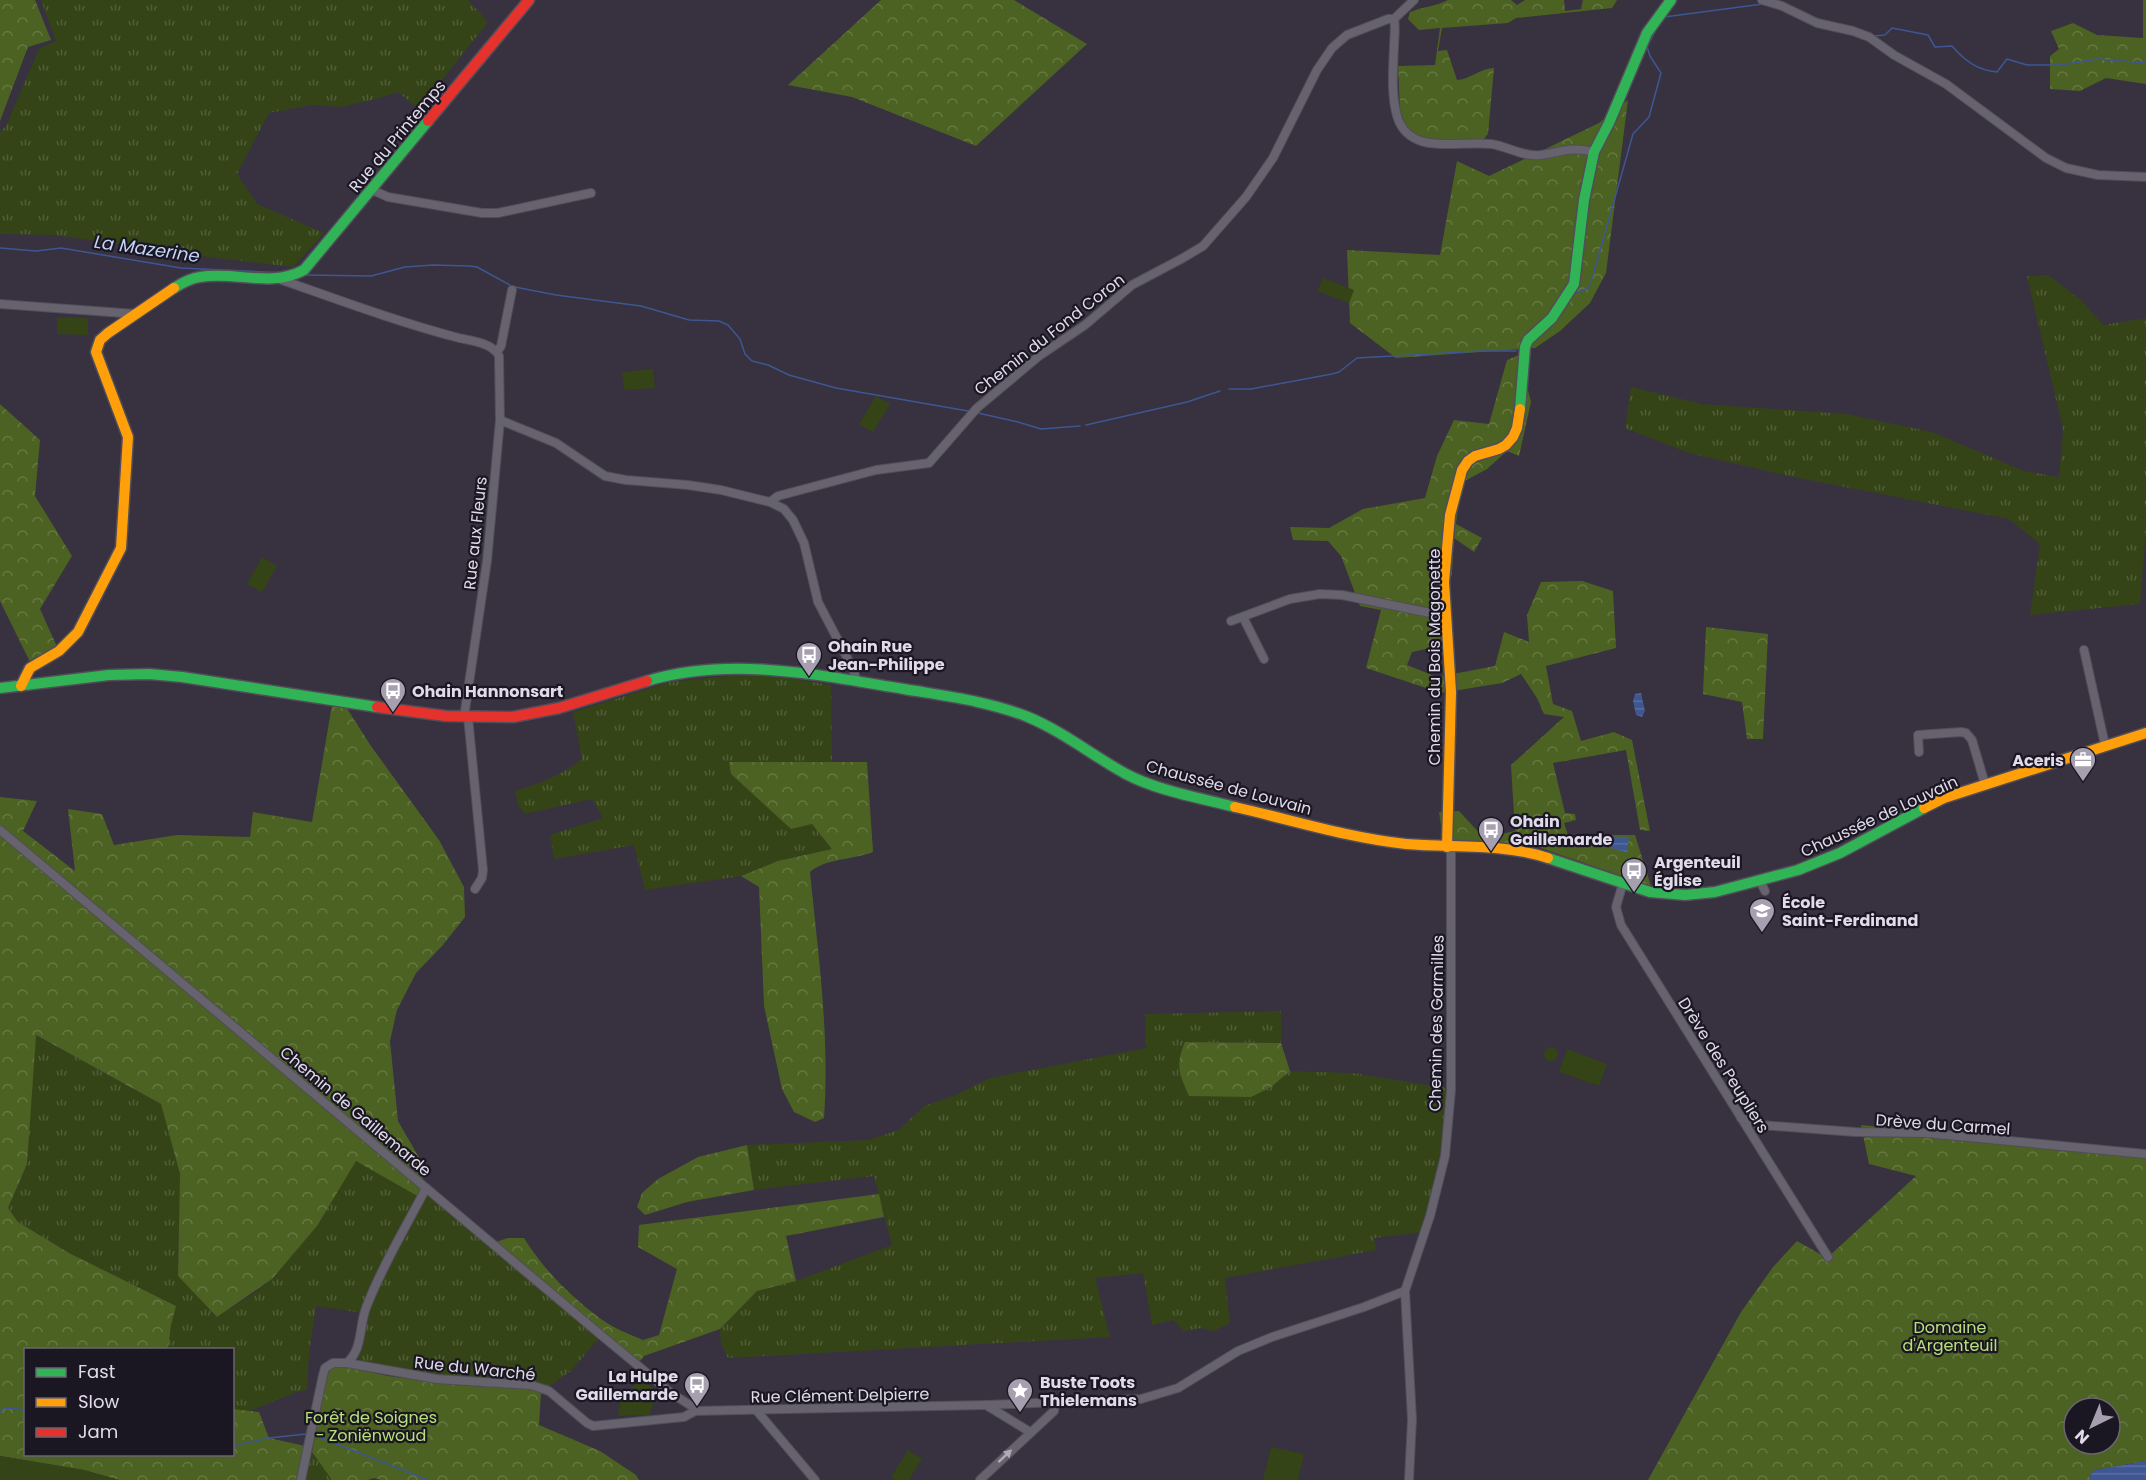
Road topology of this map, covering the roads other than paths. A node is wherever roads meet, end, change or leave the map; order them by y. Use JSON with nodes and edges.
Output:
{"nodes":[{"id":1,"x":529,"y":0,"type":"edge"},
{"id":2,"x":1414,"y":0,"type":"edge"},
{"id":3,"x":1671,"y":0,"type":"edge"},
{"id":4,"x":1762,"y":0,"type":"edge"},
{"id":5,"x":1394,"y":19,"type":"junction"},
{"id":6,"x":1594,"y":152,"type":"junction"},
{"id":7,"x":2146,"y":177,"type":"edge"},
{"id":8,"x":372,"y":190,"type":"junction"},
{"id":9,"x":591,"y":193,"type":"dead end"},
{"id":10,"x":279,"y":279,"type":"junction"},
{"id":11,"x":512,"y":290,"type":"dead end"},
{"id":12,"x":0,"y":304,"type":"edge"},
{"id":13,"x":136,"y":314,"type":"junction"},
{"id":14,"x":497,"y":352,"type":"junction"},
{"id":15,"x":500,"y":420,"type":"junction"},
{"id":16,"x":770,"y":502,"type":"junction"},
{"id":17,"x":1243,"y":616,"type":"junction"},
{"id":18,"x":1445,"y":616,"type":"junction"},
{"id":19,"x":1231,"y":621,"type":"dead end"},
{"id":20,"x":2084,"y":650,"type":"dead end"},
{"id":21,"x":1264,"y":659,"type":"dead end"},
{"id":22,"x":855,"y":681,"type":"junction"},
{"id":23,"x":21,"y":686,"type":"junction"},
{"id":24,"x":0,"y":688,"type":"edge"},
{"id":25,"x":466,"y":717,"type":"junction"},
{"id":26,"x":2146,"y":733,"type":"edge"},
{"id":27,"x":2105,"y":745,"type":"junction"},
{"id":28,"x":1919,"y":752,"type":"dead end"},
{"id":29,"x":1985,"y":784,"type":"junction"},
{"id":30,"x":0,"y":830,"type":"edge"},
{"id":31,"x":1449,"y":847,"type":"junction"},
{"id":32,"x":1623,"y":883,"type":"junction"},
{"id":33,"x":475,"y":889,"type":"dead end"},
{"id":34,"x":1740,"y":1117,"type":"junction"},
{"id":35,"x":2146,"y":1154,"type":"edge"},
{"id":36,"x":426,"y":1188,"type":"junction"},
{"id":37,"x":1828,"y":1257,"type":"dead end"},
{"id":38,"x":1405,"y":1291,"type":"junction"},
{"id":39,"x":343,"y":1362,"type":"junction"},
{"id":40,"x":1055,"y":1403,"type":"junction"},
{"id":41,"x":986,"y":1405,"type":"junction"},
{"id":42,"x":695,"y":1411,"type":"junction"},
{"id":43,"x":757,"y":1411,"type":"junction"},
{"id":44,"x":1030,"y":1432,"type":"junction"},
{"id":45,"x":301,"y":1480,"type":"edge"},
{"id":46,"x":816,"y":1480,"type":"edge"},
{"id":47,"x":980,"y":1480,"type":"edge"},
{"id":48,"x":1409,"y":1480,"type":"edge"}],
"edges":[{"from":1,"to":8,"type":"main road","name":"Rue du Printemps"},
{"from":2,"to":5,"type":"street"},
{"from":3,"to":6,"type":"main road","name":"Chemin du Bois Magonette"},
{"from":4,"to":7,"type":"street"},
{"from":5,"to":6,"type":"street"},
{"from":5,"to":16,"type":"street","name":"Chemin du Fond Coron"},
{"from":6,"to":18,"type":"main road","name":"Chemin du Bois Magonette"},
{"from":8,"to":9,"type":"street"},
{"from":8,"to":10,"type":"main road","name":"Rue du Printemps"},
{"from":10,"to":13,"type":"main road"},
{"from":10,"to":14,"type":"street"},
{"from":11,"to":14,"type":"street","name":"Rue aux Fleurs"},
{"from":12,"to":13,"type":"street"},
{"from":13,"to":23,"type":"main road"},
{"from":14,"to":15,"type":"street","name":"Rue aux Fleurs"},
{"from":15,"to":16,"type":"street"},
{"from":15,"to":25,"type":"street","name":"Rue aux Fleurs"},
{"from":16,"to":22,"type":"street"},
{"from":17,"to":18,"type":"street"},
{"from":17,"to":19,"type":"street"},
{"from":17,"to":21,"type":"street"},
{"from":18,"to":31,"type":"main road","name":"Chemin du Bois Magonette"},
{"from":20,"to":27,"type":"street"},
{"from":22,"to":25,"type":"main road","name":"Chaussée de Louvain"},
{"from":22,"to":31,"type":"main road","name":"Chaussée de Louvain"},
{"from":23,"to":24,"type":"main road","name":"Chaussée de Louvain"},
{"from":23,"to":25,"type":"main road","name":"Chaussée de Louvain"},
{"from":25,"to":33,"type":"street","name":"Rue aux Fleurs"},
{"from":26,"to":27,"type":"main road","name":"Chaussée de Louvain"},
{"from":27,"to":29,"type":"main road","name":"Chaussée de Louvain"},
{"from":28,"to":29,"type":"street"},
{"from":29,"to":32,"type":"main road","name":"Chaussée de Louvain"},
{"from":30,"to":36,"type":"street","name":"Chemin de Gaillemarde"},
{"from":31,"to":32,"type":"main road","name":"Chaussée de Louvain"},
{"from":31,"to":38,"type":"street","name":"Chemin des Garmilles"},
{"from":32,"to":34,"type":"street","name":"Drève des Peupliers"},
{"from":34,"to":35,"type":"street","name":"Drève du Carmel"},
{"from":34,"to":37,"type":"street","name":"Drève des Peupliers"},
{"from":36,"to":39,"type":"street"},
{"from":36,"to":42,"type":"street","name":"Chemin de Gaillemarde"},
{"from":38,"to":40,"type":"street","name":"Rue Clément Delpierre"},
{"from":38,"to":48,"type":"street","name":"Chemin des Garmilles"},
{"from":39,"to":42,"type":"street","name":"Rue du Warché"},
{"from":39,"to":45,"type":"street"},
{"from":40,"to":41,"type":"street","name":"Rue Clément Delpierre"},
{"from":40,"to":44,"type":"street"},
{"from":41,"to":43,"type":"street","name":"Rue Clément Delpierre"},
{"from":41,"to":44,"type":"street"},
{"from":42,"to":43,"type":"street","name":"Rue Clément Delpierre"},
{"from":43,"to":46,"type":"street"},
{"from":47,"to":44,"type":"street","one_way":true}]}
